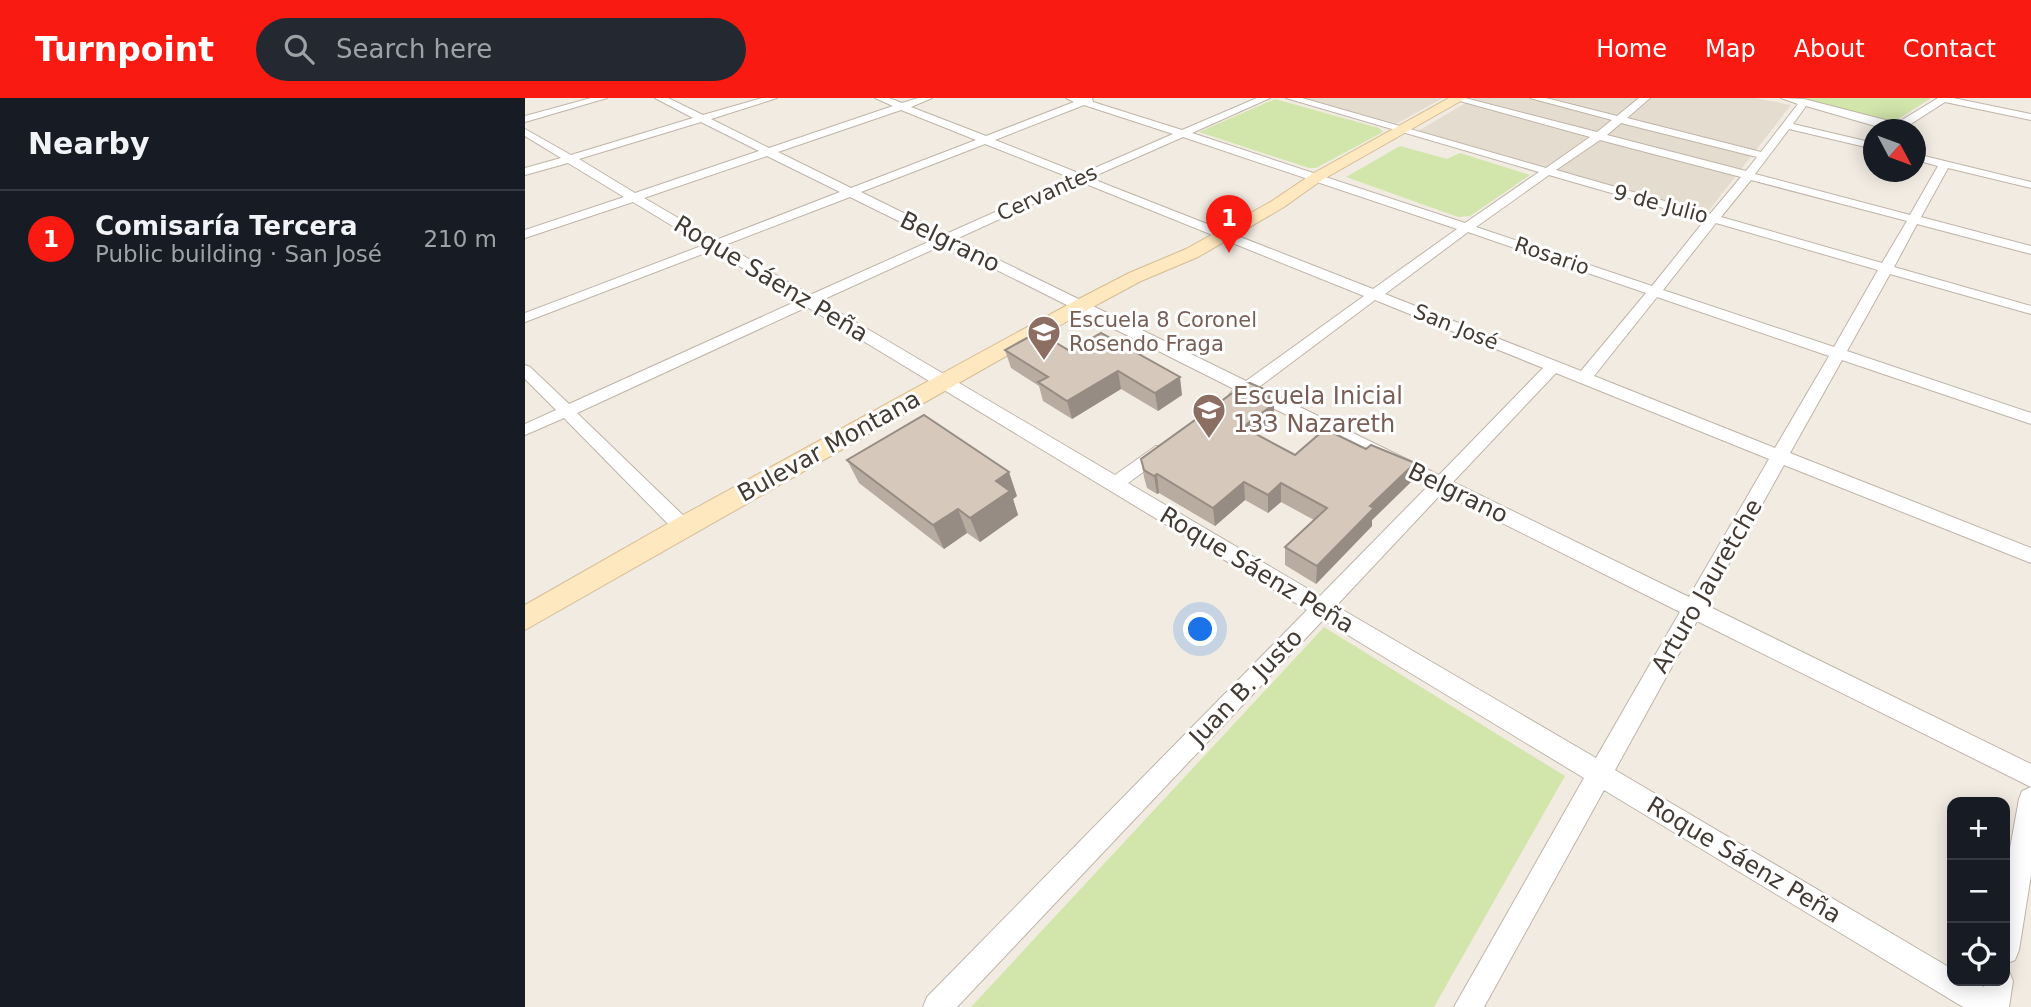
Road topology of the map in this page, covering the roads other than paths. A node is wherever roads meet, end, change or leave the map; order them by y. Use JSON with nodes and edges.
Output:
{"nodes":[{"id":1,"x":602,"y":98,"type":"edge"},
{"id":2,"x":660,"y":98,"type":"edge"},
{"id":3,"x":772,"y":98,"type":"edge"},
{"id":4,"x":880,"y":98,"type":"edge"},
{"id":5,"x":927,"y":98,"type":"edge"},
{"id":6,"x":1265,"y":98,"type":"edge"},
{"id":7,"x":1291,"y":98,"type":"edge"},
{"id":8,"x":1457,"y":98,"type":"edge"},
{"id":9,"x":1535,"y":98,"type":"edge"},
{"id":10,"x":1645,"y":98,"type":"edge"},
{"id":11,"x":1786,"y":98,"type":"edge"},
{"id":12,"x":1944,"y":98,"type":"edge"},
{"id":13,"x":1082,"y":99,"type":"edge"},
{"id":14,"x":1804,"y":103,"type":"junction"},
{"id":15,"x":902,"y":107,"type":"junction"},
{"id":16,"x":2031,"y":117,"type":"edge"},
{"id":17,"x":525,"y":119,"type":"edge"},
{"id":18,"x":702,"y":119,"type":"junction"},
{"id":19,"x":1618,"y":119,"type":"junction"},
{"id":20,"x":1864,"y":119,"type":"edge"},
{"id":21,"x":1911,"y":119,"type":"edge"},
{"id":22,"x":1788,"y":126,"type":"junction"},
{"id":23,"x":1403,"y":130,"type":"junction"},
{"id":24,"x":525,"y":132,"type":"edge"},
{"id":25,"x":1180,"y":133,"type":"junction"},
{"id":26,"x":1599,"y":136,"type":"junction"},
{"id":27,"x":984,"y":139,"type":"junction"},
{"id":28,"x":1863,"y":144,"type":"edge"},
{"id":29,"x":769,"y":152,"type":"junction"},
{"id":30,"x":1764,"y":156,"type":"junction"},
{"id":31,"x":569,"y":159,"type":"junction"},
{"id":32,"x":1926,"y":159,"type":"edge"},
{"id":33,"x":1945,"y":164,"type":"junction"},
{"id":34,"x":525,"y":172,"type":"edge"},
{"id":35,"x":1549,"y":173,"type":"junction"},
{"id":36,"x":1749,"y":175,"type":"junction"},
{"id":37,"x":1080,"y":178,"type":"junction"},
{"id":38,"x":1311,"y":181,"type":"junction"},
{"id":39,"x":2031,"y":185,"type":"edge"},
{"id":40,"x":850,"y":192,"type":"junction"},
{"id":41,"x":634,"y":197,"type":"junction"},
{"id":42,"x":1712,"y":218,"type":"junction"},
{"id":43,"x":1915,"y":218,"type":"junction"},
{"id":44,"x":1206,"y":228,"type":"junction"},
{"id":45,"x":1467,"y":228,"type":"junction"},
{"id":46,"x":525,"y":234,"type":"edge"},
{"id":47,"x":1223,"y":235,"type":"junction"},
{"id":48,"x":945,"y":239,"type":"junction"},
{"id":49,"x":713,"y":245,"type":"junction"},
{"id":50,"x":2031,"y":250,"type":"edge"},
{"id":51,"x":1887,"y":267,"type":"junction"},
{"id":52,"x":1135,"y":277,"type":"junction"},
{"id":53,"x":1653,"y":290,"type":"junction"},
{"id":54,"x":1375,"y":295,"type":"junction"},
{"id":55,"x":808,"y":301,"type":"junction"},
{"id":56,"x":1080,"y":306,"type":"junction"},
{"id":57,"x":2031,"y":310,"type":"edge"},
{"id":58,"x":525,"y":318,"type":"edge"},
{"id":59,"x":1838,"y":353,"type":"junction"},
{"id":60,"x":1554,"y":366,"type":"junction"},
{"id":61,"x":525,"y":370,"type":"edge"},
{"id":62,"x":1584,"y":378,"type":"junction"},
{"id":63,"x":943,"y":382,"type":"junction"},
{"id":64,"x":1246,"y":388,"type":"junction"},
{"id":65,"x":1224,"y":404,"type":"edge"},
{"id":66,"x":566,"y":411,"type":"junction"},
{"id":67,"x":2031,"y":419,"type":"edge"},
{"id":68,"x":525,"y":429,"type":"edge"},
{"id":69,"x":1170,"y":444,"type":"edge"},
{"id":70,"x":1780,"y":456,"type":"junction"},
{"id":71,"x":1115,"y":484,"type":"junction"},
{"id":72,"x":1442,"y":485,"type":"junction"},
{"id":73,"x":684,"y":527,"type":"junction"},
{"id":74,"x":2031,"y":556,"type":"edge"},
{"id":75,"x":1322,"y":608,"type":"junction"},
{"id":76,"x":1693,"y":609,"type":"junction"},
{"id":77,"x":525,"y":619,"type":"edge"},
{"id":78,"x":1600,"y":774,"type":"junction"},
{"id":79,"x":2031,"y":776,"type":"edge"},
{"id":80,"x":2031,"y":799,"type":"edge"},
{"id":81,"x":2010,"y":923,"type":"edge"},
{"id":82,"x":1998,"y":986,"type":"edge"},
{"id":83,"x":937,"y":1007,"type":"edge"},
{"id":84,"x":1468,"y":1007,"type":"edge"},
{"id":85,"x":1992,"y":1007,"type":"edge"}],
"edges":[{"from":1,"to":17,"type":"street"},
{"from":2,"to":18,"type":"street","name":"Belgrano"},
{"from":3,"to":18,"type":"street"},
{"from":4,"to":15,"type":"street","name":"San José"},
{"from":5,"to":15,"type":"street"},
{"from":6,"to":25,"type":"street","name":"Cervantes"},
{"from":7,"to":23,"type":"street","name":"9 de Julio"},
{"from":8,"to":23,"type":"main road","name":"Bulevar Montana"},
{"from":8,"to":26,"type":"street"},
{"from":9,"to":19,"type":"street"},
{"from":10,"to":19,"type":"street"},
{"from":11,"to":14,"type":"street"},
{"from":12,"to":16,"type":"street"},
{"from":12,"to":21,"type":"street"},
{"from":13,"to":25,"type":"street","name":"Rosario"},
{"from":13,"to":27,"type":"street"},
{"from":14,"to":20,"type":"street"},
{"from":14,"to":22,"type":"street"},
{"from":15,"to":27,"type":"street","name":"San José"},
{"from":15,"to":29,"type":"street"},
{"from":18,"to":29,"type":"street","name":"Belgrano"},
{"from":18,"to":31,"type":"street"},
{"from":19,"to":26,"type":"street"},
{"from":19,"to":30,"type":"street"},
{"from":22,"to":28,"type":"street"},
{"from":22,"to":30,"type":"street"},
{"from":23,"to":35,"type":"street","name":"9 de Julio"},
{"from":23,"to":38,"type":"main road","name":"Bulevar Montana"},
{"from":24,"to":31,"type":"street","name":"Roque Sáenz Peña"},
{"from":25,"to":37,"type":"street","name":"Cervantes"},
{"from":25,"to":38,"type":"street","name":"Rosario"},
{"from":26,"to":35,"type":"street"},
{"from":26,"to":36,"type":"street"},
{"from":27,"to":37,"type":"street","name":"San José"},
{"from":27,"to":40,"type":"street"},
{"from":29,"to":40,"type":"street","name":"Belgrano"},
{"from":29,"to":41,"type":"street"},
{"from":30,"to":36,"type":"street"},
{"from":31,"to":34,"type":"street"},
{"from":31,"to":41,"type":"street","name":"Roque Sáenz Peña"},
{"from":32,"to":33,"type":"street"},
{"from":33,"to":39,"type":"street"},
{"from":33,"to":43,"type":"street","name":"Arturo Jauretche"},
{"from":35,"to":42,"type":"street","name":"9 de Julio"},
{"from":35,"to":45,"type":"street"},
{"from":36,"to":42,"type":"street"},
{"from":36,"to":43,"type":"street"},
{"from":37,"to":44,"type":"street","name":"San José"},
{"from":37,"to":48,"type":"street","name":"Cervantes"},
{"from":38,"to":44,"type":"main road","name":"Bulevar Montana"},
{"from":38,"to":45,"type":"street","name":"Rosario"},
{"from":38,"to":47,"type":"main road","name":"Bulevar Montana"},
{"from":40,"to":48,"type":"street","name":"Belgrano"},
{"from":40,"to":49,"type":"street"},
{"from":41,"to":46,"type":"street"},
{"from":41,"to":49,"type":"street","name":"Roque Sáenz Peña"},
{"from":42,"to":51,"type":"street","name":"9 de Julio"},
{"from":42,"to":53,"type":"street"},
{"from":43,"to":50,"type":"street"},
{"from":43,"to":51,"type":"street","name":"Arturo Jauretche"},
{"from":44,"to":47,"type":"street","name":"San José"},
{"from":44,"to":52,"type":"main road","name":"Bulevar Montana"},
{"from":45,"to":53,"type":"street","name":"Rosario"},
{"from":45,"to":54,"type":"street"},
{"from":47,"to":52,"type":"main road","name":"Bulevar Montana"},
{"from":47,"to":54,"type":"street","name":"San José"},
{"from":48,"to":55,"type":"street","name":"Cervantes"},
{"from":48,"to":56,"type":"street","name":"Belgrano"},
{"from":49,"to":55,"type":"street","name":"Roque Sáenz Peña"},
{"from":49,"to":58,"type":"street"},
{"from":51,"to":57,"type":"street","name":"9 de Julio"},
{"from":51,"to":59,"type":"street","name":"Arturo Jauretche"},
{"from":52,"to":56,"type":"main road","name":"Bulevar Montana"},
{"from":53,"to":59,"type":"street","name":"Rosario"},
{"from":53,"to":62,"type":"street"},
{"from":54,"to":60,"type":"street","name":"San José"},
{"from":54,"to":64,"type":"street"},
{"from":55,"to":63,"type":"street","name":"Roque Sáenz Peña"},
{"from":55,"to":66,"type":"street","name":"Cervantes"},
{"from":56,"to":63,"type":"main road","name":"Bulevar Montana"},
{"from":56,"to":64,"type":"street","name":"Belgrano"},
{"from":59,"to":67,"type":"street","name":"Rosario"},
{"from":59,"to":70,"type":"street","name":"Arturo Jauretche"},
{"from":60,"to":62,"type":"street","name":"San José"},
{"from":60,"to":72,"type":"street","name":"Juan B. Justo"},
{"from":61,"to":66,"type":"street"},
{"from":62,"to":70,"type":"street","name":"San José"},
{"from":63,"to":71,"type":"street","name":"Roque Sáenz Peña"},
{"from":63,"to":73,"type":"main road","name":"Bulevar Montana"},
{"from":64,"to":65,"type":"street"},
{"from":64,"to":72,"type":"street","name":"Belgrano"},
{"from":66,"to":68,"type":"street","name":"Cervantes"},
{"from":66,"to":73,"type":"street"},
{"from":69,"to":71,"type":"street"},
{"from":70,"to":74,"type":"street","name":"San José"},
{"from":70,"to":76,"type":"street","name":"Arturo Jauretche"},
{"from":71,"to":75,"type":"street","name":"Roque Sáenz Peña"},
{"from":72,"to":75,"type":"street","name":"Juan B. Justo"},
{"from":72,"to":76,"type":"street","name":"Belgrano"},
{"from":73,"to":77,"type":"main road","name":"Bulevar Montana"},
{"from":75,"to":78,"type":"street","name":"Roque Sáenz Peña"},
{"from":75,"to":83,"type":"street","name":"Juan B. Justo"},
{"from":76,"to":78,"type":"street","name":"Arturo Jauretche"},
{"from":76,"to":79,"type":"street","name":"Belgrano"},
{"from":78,"to":84,"type":"street","name":"Arturo Jauretche"},
{"from":78,"to":85,"type":"street","name":"Roque Sáenz Peña"},
{"from":80,"to":81,"type":"street"},
{"from":82,"to":85,"type":"street"}]}
